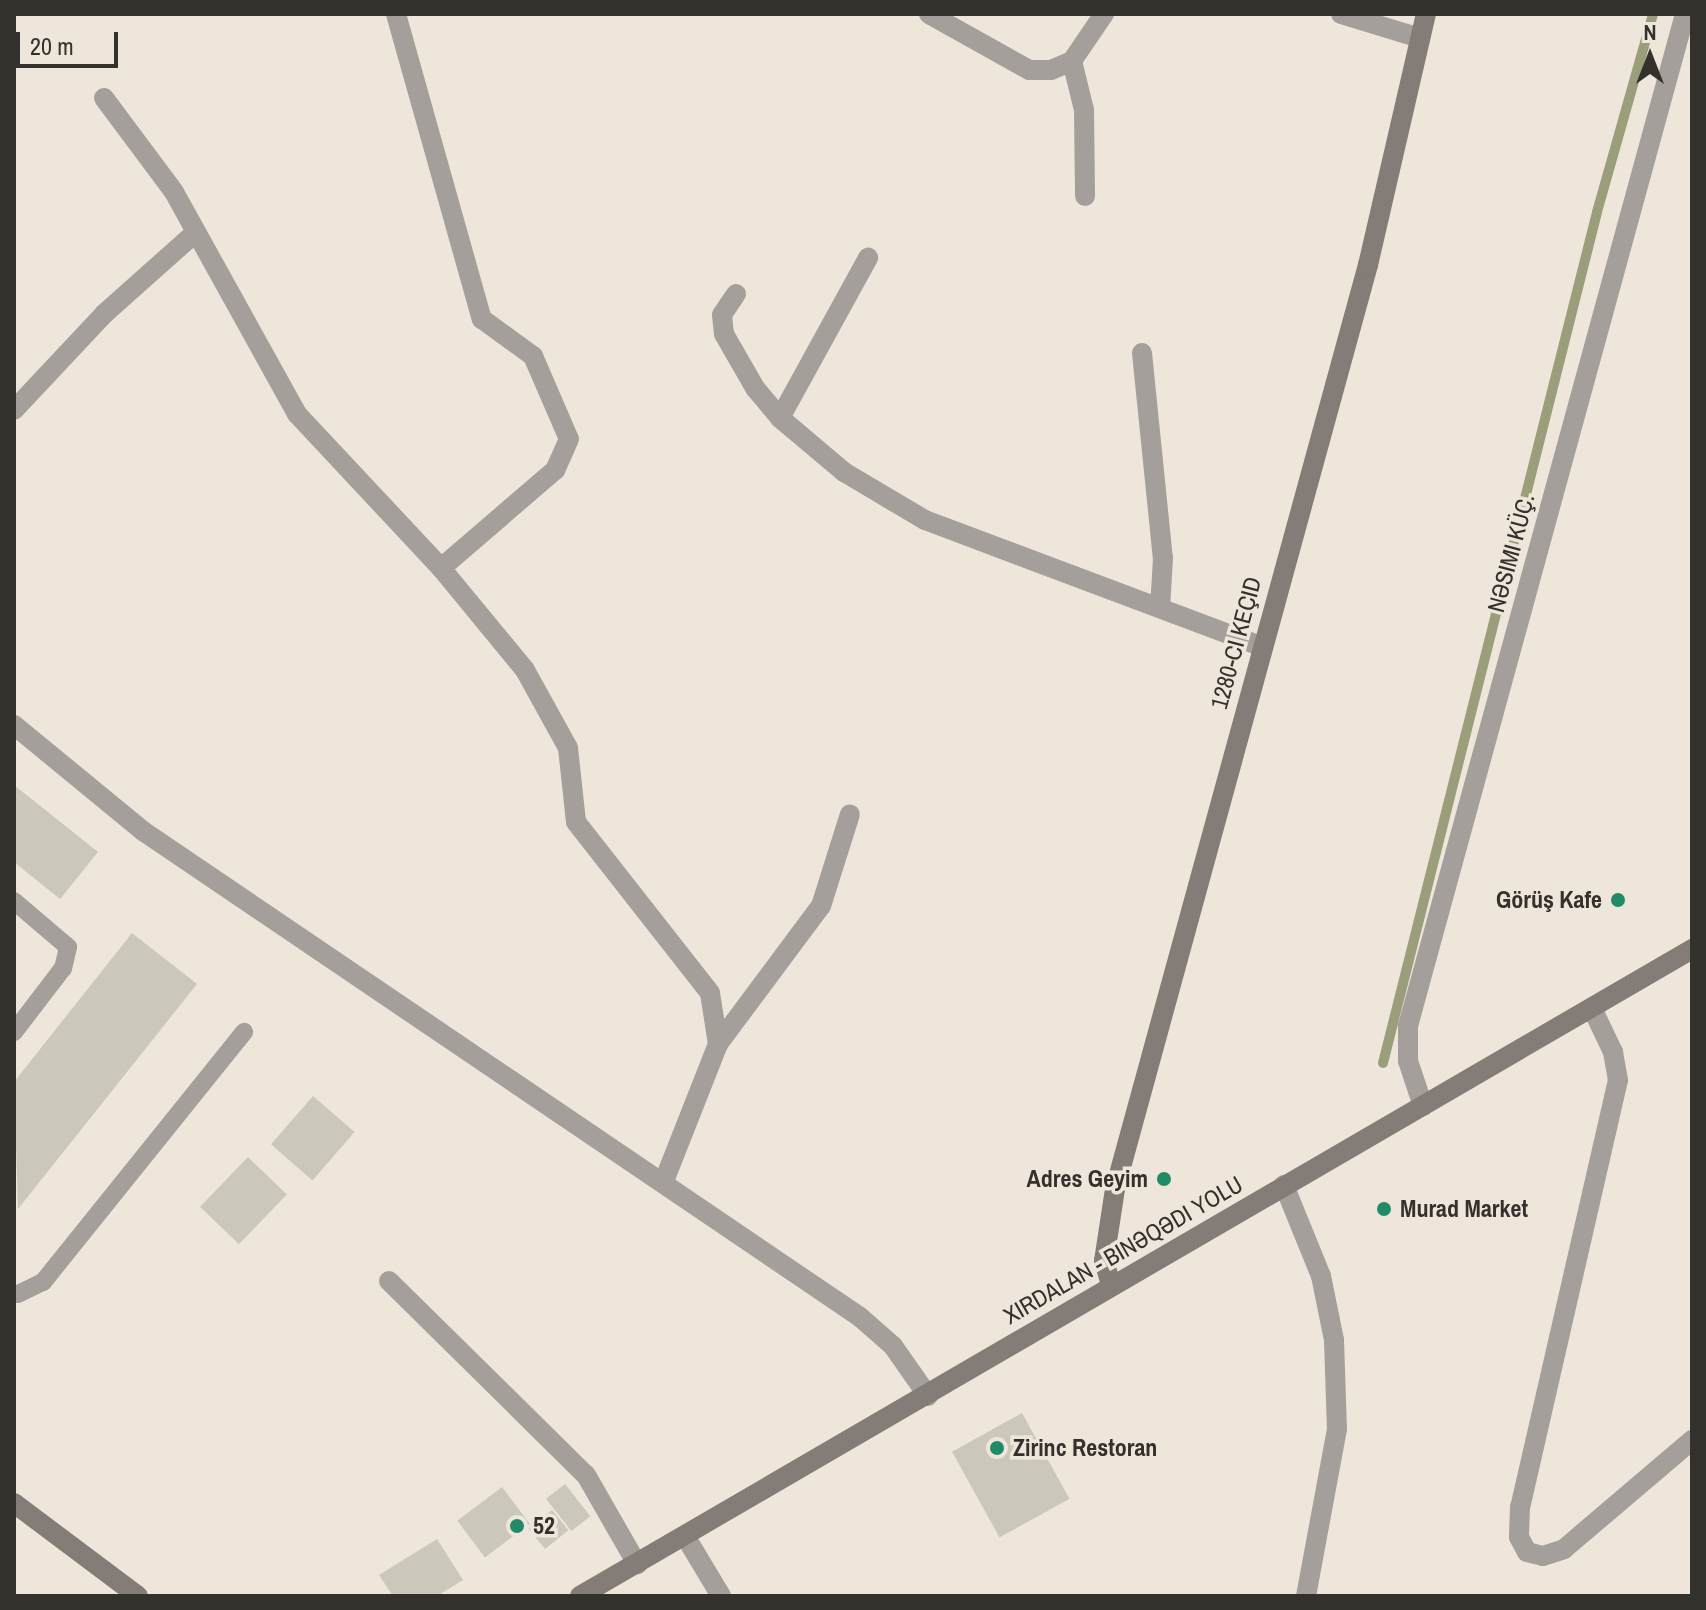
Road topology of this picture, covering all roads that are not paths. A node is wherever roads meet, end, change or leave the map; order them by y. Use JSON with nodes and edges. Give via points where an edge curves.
{"nodes":[{"id":1,"x":396,"y":14,"type":"edge"},
{"id":2,"x":929,"y":14,"type":"edge"},
{"id":3,"x":1104,"y":14,"type":"edge"},
{"id":4,"x":1341,"y":14,"type":"edge"},
{"id":5,"x":1426,"y":14,"type":"edge"},
{"id":6,"x":1685,"y":14,"type":"edge"},
{"id":7,"x":1420,"y":38,"type":"junction"},
{"id":8,"x":1072,"y":61,"type":"junction"},
{"id":9,"x":104,"y":98,"type":"dead end"},
{"id":10,"x":1085,"y":196,"type":"dead end"},
{"id":11,"x":196,"y":232,"type":"junction"},
{"id":12,"x":868,"y":258,"type":"dead end"},
{"id":13,"x":736,"y":294,"type":"dead end"},
{"id":14,"x":1142,"y":353,"type":"dead end"},
{"id":15,"x":14,"y":410,"type":"edge"},
{"id":16,"x":780,"y":418,"type":"junction"},
{"id":17,"x":441,"y":568,"type":"junction"},
{"id":18,"x":1160,"y":608,"type":"junction"},
{"id":19,"x":1262,"y":647,"type":"junction"},
{"id":20,"x":14,"y":725,"type":"edge"},
{"id":21,"x":850,"y":814,"type":"dead end"},
{"id":22,"x":14,"y":901,"type":"edge"},
{"id":23,"x":1692,"y":949,"type":"edge"},
{"id":24,"x":1592,"y":1008,"type":"junction"},
{"id":25,"x":14,"y":1032,"type":"edge"},
{"id":26,"x":244,"y":1032,"type":"dead end"},
{"id":27,"x":718,"y":1044,"type":"junction"},
{"id":28,"x":1423,"y":1106,"type":"junction"},
{"id":29,"x":664,"y":1181,"type":"junction"},
{"id":30,"x":1284,"y":1185,"type":"junction"},
{"id":31,"x":389,"y":1281,"type":"dead end"},
{"id":32,"x":1111,"y":1285,"type":"junction"},
{"id":33,"x":15,"y":1296,"type":"edge"},
{"id":34,"x":928,"y":1396,"type":"junction"},
{"id":35,"x":1692,"y":1440,"type":"edge"},
{"id":36,"x":14,"y":1503,"type":"edge"},
{"id":37,"x":685,"y":1536,"type":"junction"},
{"id":38,"x":637,"y":1564,"type":"junction"},
{"id":39,"x":138,"y":1596,"type":"edge"},
{"id":40,"x":580,"y":1596,"type":"edge"},
{"id":41,"x":721,"y":1596,"type":"edge"},
{"id":42,"x":1306,"y":1596,"type":"edge"}],
"edges":[{"from":1,"to":17,"type":"street","via":[[482,319],[533,356],[569,439],[555,470]]},
{"from":2,"to":8,"type":"street","via":[[1029,70],[1051,70]]},
{"from":3,"to":8,"type":"street"},
{"from":4,"to":7,"type":"street"},
{"from":5,"to":7,"type":"street"},
{"from":6,"to":28,"type":"street","name":"NƏSIMI KÜÇ.","via":[[1408,1026],[1408,1061]]},
{"from":7,"to":19,"type":"street","via":[[1368,265]]},
{"from":8,"to":10,"type":"street","via":[[1084,110]]},
{"from":9,"to":11,"type":"street","via":[[174,192]]},
{"from":11,"to":15,"type":"street","via":[[104,314]]},
{"from":11,"to":17,"type":"street","via":[[297,414]]},
{"from":12,"to":16,"type":"street"},
{"from":13,"to":16,"type":"street","via":[[722,315],[724,334],[755,388]]},
{"from":14,"to":18,"type":"street","via":[[1163,558]]},
{"from":16,"to":18,"type":"street","via":[[844,472],[925,520]]},
{"from":17,"to":27,"type":"street","via":[[525,670],[568,748],[576,822],[710,993]]},
{"from":18,"to":19,"type":"street"},
{"from":19,"to":32,"type":"street","via":[[1110,1208],[1104,1261]]},
{"from":20,"to":29,"type":"street","via":[[143,831]]},
{"from":21,"to":27,"type":"street","via":[[821,906]]},
{"from":22,"to":25,"type":"lane","via":[[68,947],[63,968]]},
{"from":23,"to":24,"type":"street"},
{"from":24,"to":28,"type":"street"},
{"from":24,"to":35,"type":"street","via":[[1613,1052],[1618,1080],[1520,1507],[1519,1537],[1527,1552],[1543,1556],[1564,1549]]},
{"from":26,"to":33,"type":"lane","via":[[43,1282]]},
{"from":27,"to":29,"type":"street"},
{"from":28,"to":30,"type":"street"},
{"from":29,"to":34,"type":"street","via":[[860,1317],[893,1346]]},
{"from":30,"to":32,"type":"street"},
{"from":30,"to":42,"type":"street","via":[[1321,1276],[1334,1340],[1337,1429]]},
{"from":31,"to":38,"type":"street","via":[[586,1475]]},
{"from":32,"to":34,"type":"street"},
{"from":34,"to":37,"type":"street"},
{"from":36,"to":39,"type":"street"},
{"from":37,"to":38,"type":"street"},
{"from":37,"to":41,"type":"street"},
{"from":38,"to":40,"type":"street"}]}
